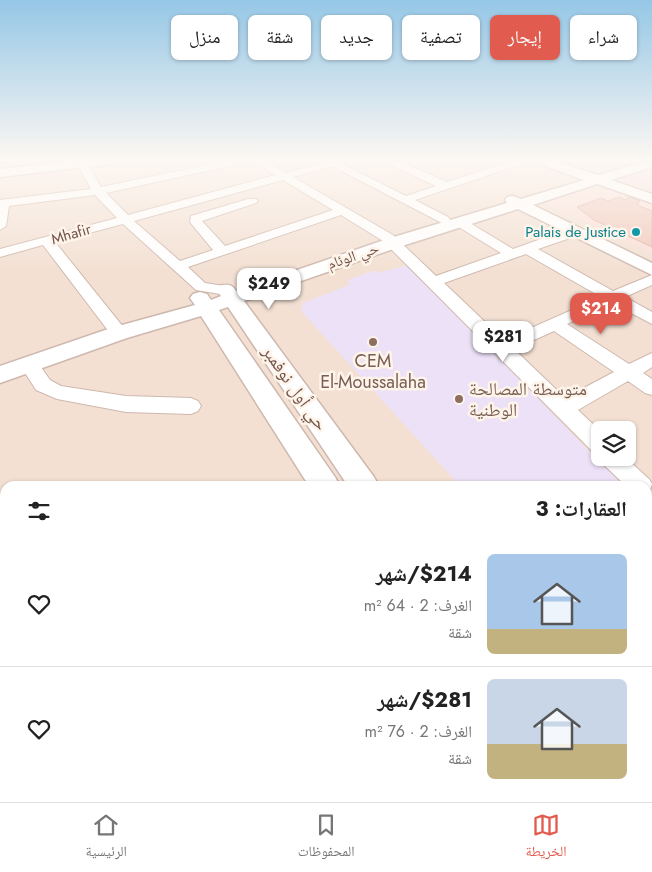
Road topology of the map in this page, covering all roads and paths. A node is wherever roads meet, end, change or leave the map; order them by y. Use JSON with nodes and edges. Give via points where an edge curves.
{"nodes":[{"id":1,"x":50,"y":197,"type":"edge"},
{"id":2,"x":104,"y":197,"type":"edge"},
{"id":3,"x":205,"y":197,"type":"edge"},
{"id":4,"x":320,"y":197,"type":"edge"},
{"id":5,"x":401,"y":197,"type":"edge"},
{"id":6,"x":413,"y":197,"type":"edge"},
{"id":7,"x":532,"y":197,"type":"edge"},
{"id":8,"x":405,"y":200,"type":"junction"},
{"id":9,"x":252,"y":201,"type":"dead end"},
{"id":10,"x":521,"y":201,"type":"junction"},
{"id":11,"x":1,"y":204,"type":"edge"},
{"id":12,"x":342,"y":211,"type":"junction"},
{"id":13,"x":125,"y":219,"type":"junction"},
{"id":14,"x":452,"y":222,"type":"junction"},
{"id":15,"x":0,"y":226,"type":"edge"},
{"id":16,"x":574,"y":232,"type":"junction"},
{"id":17,"x":390,"y":240,"type":"junction"},
{"id":18,"x":47,"y":241,"type":"junction"},
{"id":19,"x":527,"y":249,"type":"junction"},
{"id":20,"x":222,"y":251,"type":"junction"},
{"id":21,"x":0,"y":253,"type":"edge"},
{"id":22,"x":512,"y":254,"type":"junction"},
{"id":23,"x":652,"y":260,"type":"edge"},
{"id":24,"x":178,"y":266,"type":"junction"},
{"id":25,"x":652,"y":270,"type":"edge"},
{"id":26,"x":652,"y":279,"type":"edge"},
{"id":27,"x":434,"y":282,"type":"junction"},
{"id":28,"x":265,"y":286,"type":"junction"},
{"id":29,"x":229,"y":294,"type":"junction"},
{"id":30,"x":614,"y":297,"type":"junction"},
{"id":31,"x":202,"y":298,"type":"junction"},
{"id":32,"x":652,"y":319,"type":"edge"},
{"id":33,"x":555,"y":324,"type":"junction"},
{"id":34,"x":250,"y":325,"type":"junction"},
{"id":35,"x":116,"y":328,"type":"junction"},
{"id":36,"x":502,"y":348,"type":"junction"},
{"id":37,"x":652,"y":359,"type":"edge"},
{"id":38,"x":0,"y":362,"type":"edge"},
{"id":39,"x":29,"y":365,"type":"junction"},
{"id":40,"x":630,"y":373,"type":"junction"},
{"id":41,"x":0,"y":375,"type":"edge"},
{"id":42,"x":652,"y":388,"type":"edge"},
{"id":43,"x":191,"y":406,"type":"dead end"},
{"id":44,"x":563,"y":409,"type":"junction"},
{"id":45,"x":591,"y":437,"type":"edge"},
{"id":46,"x":620,"y":466,"type":"edge"},
{"id":47,"x":322,"y":481,"type":"edge"},
{"id":48,"x":360,"y":481,"type":"edge"},
{"id":49,"x":636,"y":481,"type":"edge"}],
"edges":[{"from":1,"to":11,"type":"street"},
{"from":2,"to":13,"type":"street"},
{"from":3,"to":13,"type":"street","name":"Mhafir"},
{"from":4,"to":12,"type":"street","name":"حي الوئام"},
{"from":5,"to":8,"type":"street"},
{"from":6,"to":8,"type":"street"},
{"from":7,"to":10,"type":"street","name":"حي الوئام"},
{"from":8,"to":14,"type":"street"},
{"from":9,"to":20,"type":"street","via":[[195,219]]},
{"from":10,"to":14,"type":"street","name":"حي الوئام"},
{"from":10,"to":16,"type":"street"},
{"from":10,"to":23,"type":"street"},
{"from":11,"to":15,"type":"street"},
{"from":12,"to":17,"type":"street","name":"حي الوئام"},
{"from":12,"to":20,"type":"street"},
{"from":13,"to":18,"type":"street","name":"Mhafir"},
{"from":13,"to":24,"type":"street"},
{"from":14,"to":17,"type":"street","name":"حي الوئام"},
{"from":14,"to":22,"type":"street"},
{"from":16,"to":19,"type":"street"},
{"from":16,"to":25,"type":"street"},
{"from":17,"to":27,"type":"street"},
{"from":17,"to":28,"type":"street","name":"حي الوئام"},
{"from":17,"to":29,"type":"street","name":"حي الوئام"},
{"from":18,"to":21,"type":"street","name":"Mhafir"},
{"from":18,"to":35,"type":"street"},
{"from":19,"to":22,"type":"street"},
{"from":19,"to":30,"type":"street"},
{"from":20,"to":24,"type":"street"},
{"from":22,"to":27,"type":"street"},
{"from":24,"to":31,"type":"street"},
{"from":26,"to":30,"type":"street"},
{"from":27,"to":36,"type":"street"},
{"from":28,"to":29,"type":"street","name":"حي الوئام"},
{"from":28,"to":34,"type":"street","via":[[253,301]]},
{"from":29,"to":31,"type":"street","name":"حي الوئام"},
{"from":29,"to":34,"type":"street","name":"حي أول نوفمبر"},
{"from":30,"to":32,"type":"street"},
{"from":30,"to":33,"type":"street"},
{"from":31,"to":35,"type":"street","name":"حي الوئام"},
{"from":31,"to":47,"type":"street","name":"حي أول نوفمبر"},
{"from":33,"to":36,"type":"street"},
{"from":33,"to":40,"type":"street"},
{"from":34,"to":48,"type":"street","name":"حي أول نوفمبر"},
{"from":35,"to":38,"type":"street","name":"حي الوئام"},
{"from":35,"to":39,"type":"street","name":"حي الوئام"},
{"from":36,"to":44,"type":"street"},
{"from":37,"to":40,"type":"street"},
{"from":39,"to":41,"type":"street","name":"حي الوئام"},
{"from":39,"to":43,"type":"street","via":[[43,385],[56,392],[126,404]]},
{"from":40,"to":42,"type":"street"},
{"from":40,"to":44,"type":"street"},
{"from":44,"to":45,"type":"street"},
{"from":46,"to":49,"type":"street"}]}
